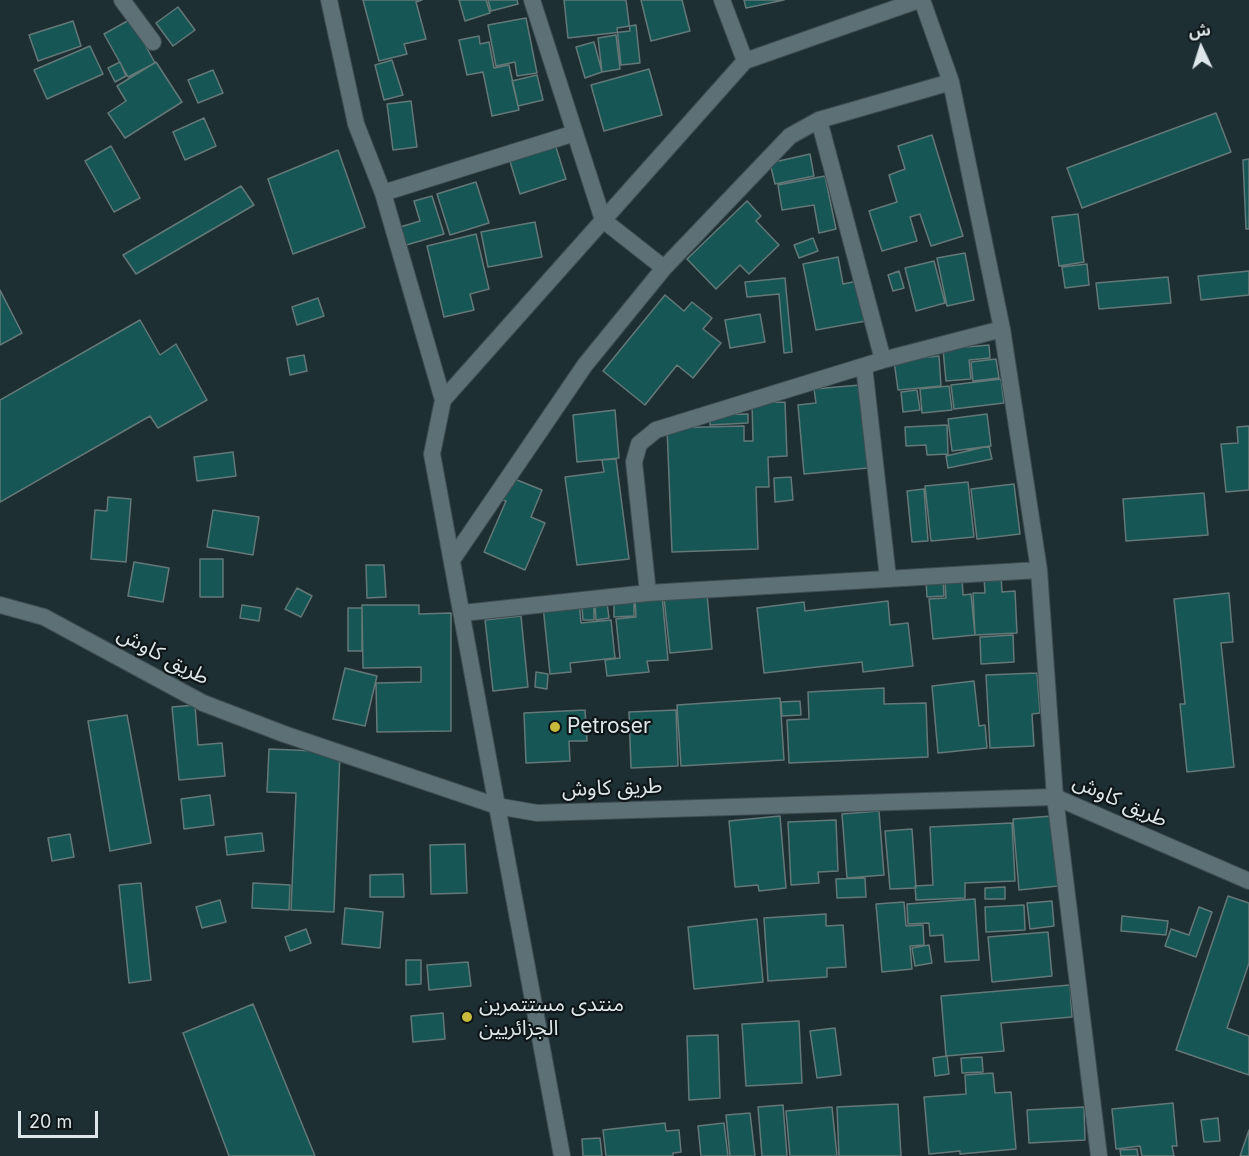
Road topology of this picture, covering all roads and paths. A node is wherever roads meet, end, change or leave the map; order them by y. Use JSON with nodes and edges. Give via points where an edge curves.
{"nodes":[{"id":1,"x":122,"y":0,"type":"edge"},
{"id":2,"x":329,"y":0,"type":"edge"},
{"id":3,"x":532,"y":0,"type":"edge"},
{"id":4,"x":722,"y":0,"type":"edge"},
{"id":5,"x":920,"y":0,"type":"edge"},
{"id":6,"x":153,"y":42,"type":"dead end"},
{"id":7,"x":745,"y":61,"type":"junction"},
{"id":8,"x":951,"y":82,"type":"junction"},
{"id":9,"x":819,"y":120,"type":"junction"},
{"id":10,"x":575,"y":133,"type":"junction"},
{"id":11,"x":383,"y":193,"type":"junction"},
{"id":12,"x":603,"y":220,"type":"junction"},
{"id":13,"x":664,"y":268,"type":"junction"},
{"id":14,"x":1002,"y":330,"type":"junction"},
{"id":15,"x":883,"y":360,"type":"junction"},
{"id":16,"x":864,"y":366,"type":"junction"},
{"id":17,"x":443,"y":400,"type":"junction"},
{"id":18,"x":452,"y":560,"type":"junction"},
{"id":19,"x":1039,"y":570,"type":"junction"},
{"id":20,"x":888,"y":578,"type":"junction"},
{"id":21,"x":648,"y":593,"type":"junction"},
{"id":22,"x":0,"y":605,"type":"edge"},
{"id":23,"x":463,"y":613,"type":"junction"},
{"id":24,"x":1055,"y":797,"type":"junction"},
{"id":25,"x":497,"y":806,"type":"junction"},
{"id":26,"x":1249,"y":881,"type":"edge"},
{"id":27,"x":562,"y":1156,"type":"edge"},
{"id":28,"x":1099,"y":1156,"type":"edge"}],
"edges":[{"from":1,"to":6,"type":"street"},
{"from":2,"to":11,"type":"street","via":[[356,124]]},
{"from":3,"to":10,"type":"street"},
{"from":4,"to":7,"type":"street"},
{"from":5,"to":7,"type":"street"},
{"from":5,"to":8,"type":"street"},
{"from":7,"to":12,"type":"street"},
{"from":8,"to":9,"type":"street"},
{"from":8,"to":14,"type":"street"},
{"from":9,"to":13,"type":"street","via":[[790,136]]},
{"from":9,"to":15,"type":"street"},
{"from":10,"to":11,"type":"street"},
{"from":10,"to":12,"type":"street"},
{"from":11,"to":17,"type":"street"},
{"from":12,"to":13,"type":"street"},
{"from":12,"to":17,"type":"street"},
{"from":13,"to":18,"type":"street","via":[[585,365]]},
{"from":14,"to":15,"type":"street"},
{"from":14,"to":19,"type":"street"},
{"from":15,"to":16,"type":"street"},
{"from":16,"to":20,"type":"street"},
{"from":16,"to":21,"type":"street","via":[[656,430],[639,444],[634,462]]},
{"from":17,"to":18,"type":"street","via":[[432,454]]},
{"from":18,"to":23,"type":"street"},
{"from":19,"to":20,"type":"street"},
{"from":19,"to":24,"type":"street"},
{"from":20,"to":21,"type":"street"},
{"from":21,"to":23,"type":"street"},
{"from":22,"to":25,"type":"street","name":"طريق كاوش","via":[[44,617],[202,703]]},
{"from":23,"to":25,"type":"street"},
{"from":24,"to":25,"type":"street","name":"طريق كاوش","via":[[537,813]]},
{"from":24,"to":26,"type":"street","name":"طريق كاوش"},
{"from":24,"to":28,"type":"street"},
{"from":25,"to":27,"type":"street"}]}
